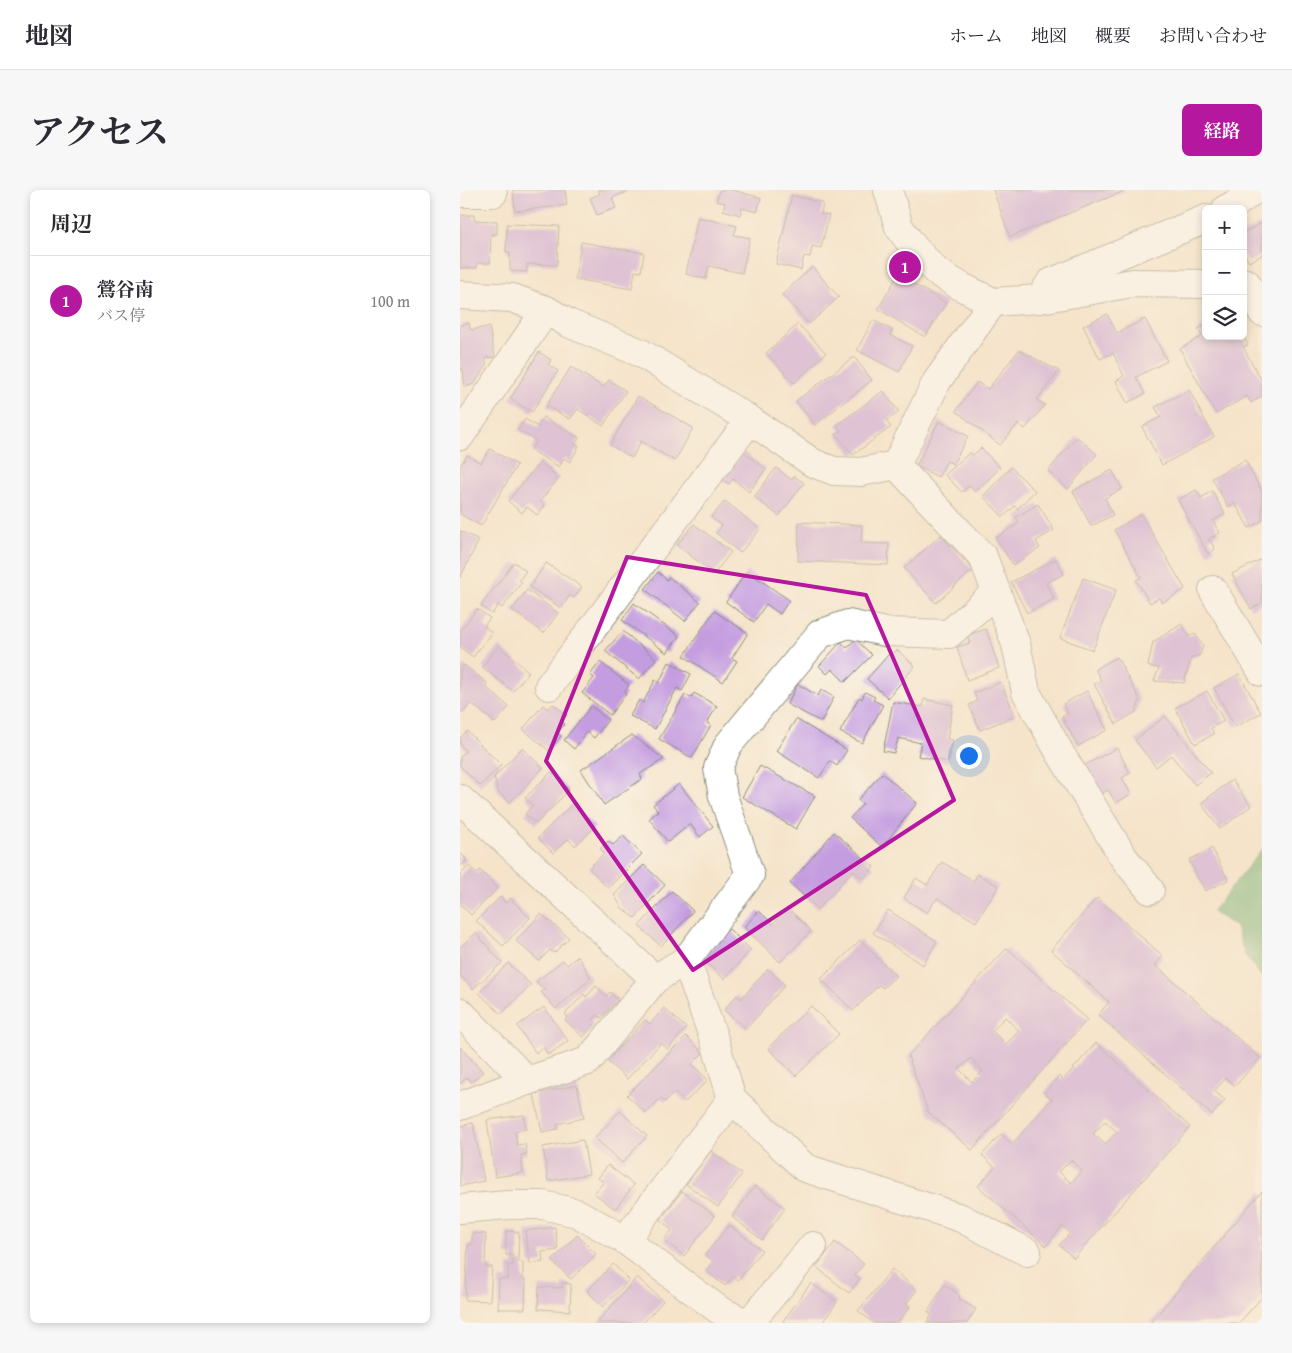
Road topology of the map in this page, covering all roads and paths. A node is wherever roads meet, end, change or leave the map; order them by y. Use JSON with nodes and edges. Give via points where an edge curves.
{"nodes":[{"id":1,"x":888,"y":190,"type":"edge"},
{"id":2,"x":1254,"y":190,"type":"edge"},
{"id":3,"x":493,"y":192,"type":"dead end"},
{"id":4,"x":460,"y":193,"type":"edge"},
{"id":5,"x":1234,"y":205,"type":"edge"},
{"id":6,"x":1202,"y":221,"type":"edge"},
{"id":7,"x":1250,"y":283,"type":"edge"},
{"id":8,"x":1202,"y":284,"type":"edge"},
{"id":9,"x":460,"y":295,"type":"edge"},
{"id":10,"x":1040,"y":299,"type":"junction"},
{"id":11,"x":994,"y":302,"type":"junction"},
{"id":12,"x":546,"y":310,"type":"junction"},
{"id":13,"x":1262,"y":312,"type":"edge"},
{"id":14,"x":750,"y":420,"type":"junction"},
{"id":15,"x":460,"y":436,"type":"edge"},
{"id":16,"x":896,"y":465,"type":"junction"},
{"id":17,"x":1213,"y":590,"type":"dead end"},
{"id":18,"x":998,"y":596,"type":"junction"},
{"id":19,"x":1262,"y":672,"type":"edge"},
{"id":20,"x":549,"y":686,"type":"dead end"},
{"id":21,"x":460,"y":798,"type":"edge"},
{"id":22,"x":1150,"y":890,"type":"dead end"},
{"id":23,"x":686,"y":960,"type":"junction"},
{"id":24,"x":654,"y":979,"type":"junction"},
{"id":25,"x":460,"y":1012,"type":"edge"},
{"id":26,"x":527,"y":1081,"type":"junction"},
{"id":27,"x":732,"y":1099,"type":"junction"},
{"id":28,"x":460,"y":1106,"type":"edge"},
{"id":29,"x":460,"y":1209,"type":"edge"},
{"id":30,"x":625,"y":1240,"type":"junction"},
{"id":31,"x":813,"y":1246,"type":"dead end"},
{"id":32,"x":1026,"y":1252,"type":"dead end"},
{"id":33,"x":715,"y":1317,"type":"edge"},
{"id":34,"x":748,"y":1323,"type":"edge"}],
"edges":[{"from":1,"to":11,"type":"street","via":[[900,227],[915,249],[937,272]]},
{"from":2,"to":5,"type":"street"},
{"from":3,"to":4,"type":"street"},
{"from":6,"to":10,"type":"street","via":[[1050,283]]},
{"from":7,"to":13,"type":"street"},
{"from":8,"to":10,"type":"street","via":[[1133,283]]},
{"from":9,"to":12,"type":"street","via":[[512,298]]},
{"from":10,"to":11,"type":"street"},
{"from":11,"to":16,"type":"street","via":[[937,381]]},
{"from":12,"to":14,"type":"street","via":[[568,323],[641,353]]},
{"from":12,"to":15,"type":"street"},
{"from":14,"to":16,"type":"street","via":[[813,463],[834,471],[861,472]]},
{"from":14,"to":20,"type":"street"},
{"from":16,"to":18,"type":"street","via":[[983,557]]},
{"from":17,"to":19,"type":"street"},
{"from":18,"to":22,"type":"street","via":[[1016,644],[1026,692],[1124,858]]},
{"from":18,"to":23,"type":"street","via":[[986,601],[949,634],[884,632],[848,624],[820,634],[728,745],[718,768],[723,796],[750,875]]},
{"from":21,"to":24,"type":"street"},
{"from":23,"to":24,"type":"street"},
{"from":23,"to":27,"type":"street"},
{"from":24,"to":26,"type":"street","via":[[588,1061]]},
{"from":25,"to":26,"type":"street"},
{"from":26,"to":28,"type":"street"},
{"from":27,"to":30,"type":"street"},
{"from":27,"to":32,"type":"street","via":[[804,1168],[962,1218]]},
{"from":29,"to":30,"type":"street","via":[[543,1205],[577,1213]]},
{"from":30,"to":33,"type":"street"},
{"from":31,"to":34,"type":"street"},
{"from":33,"to":34,"type":"street"}]}
